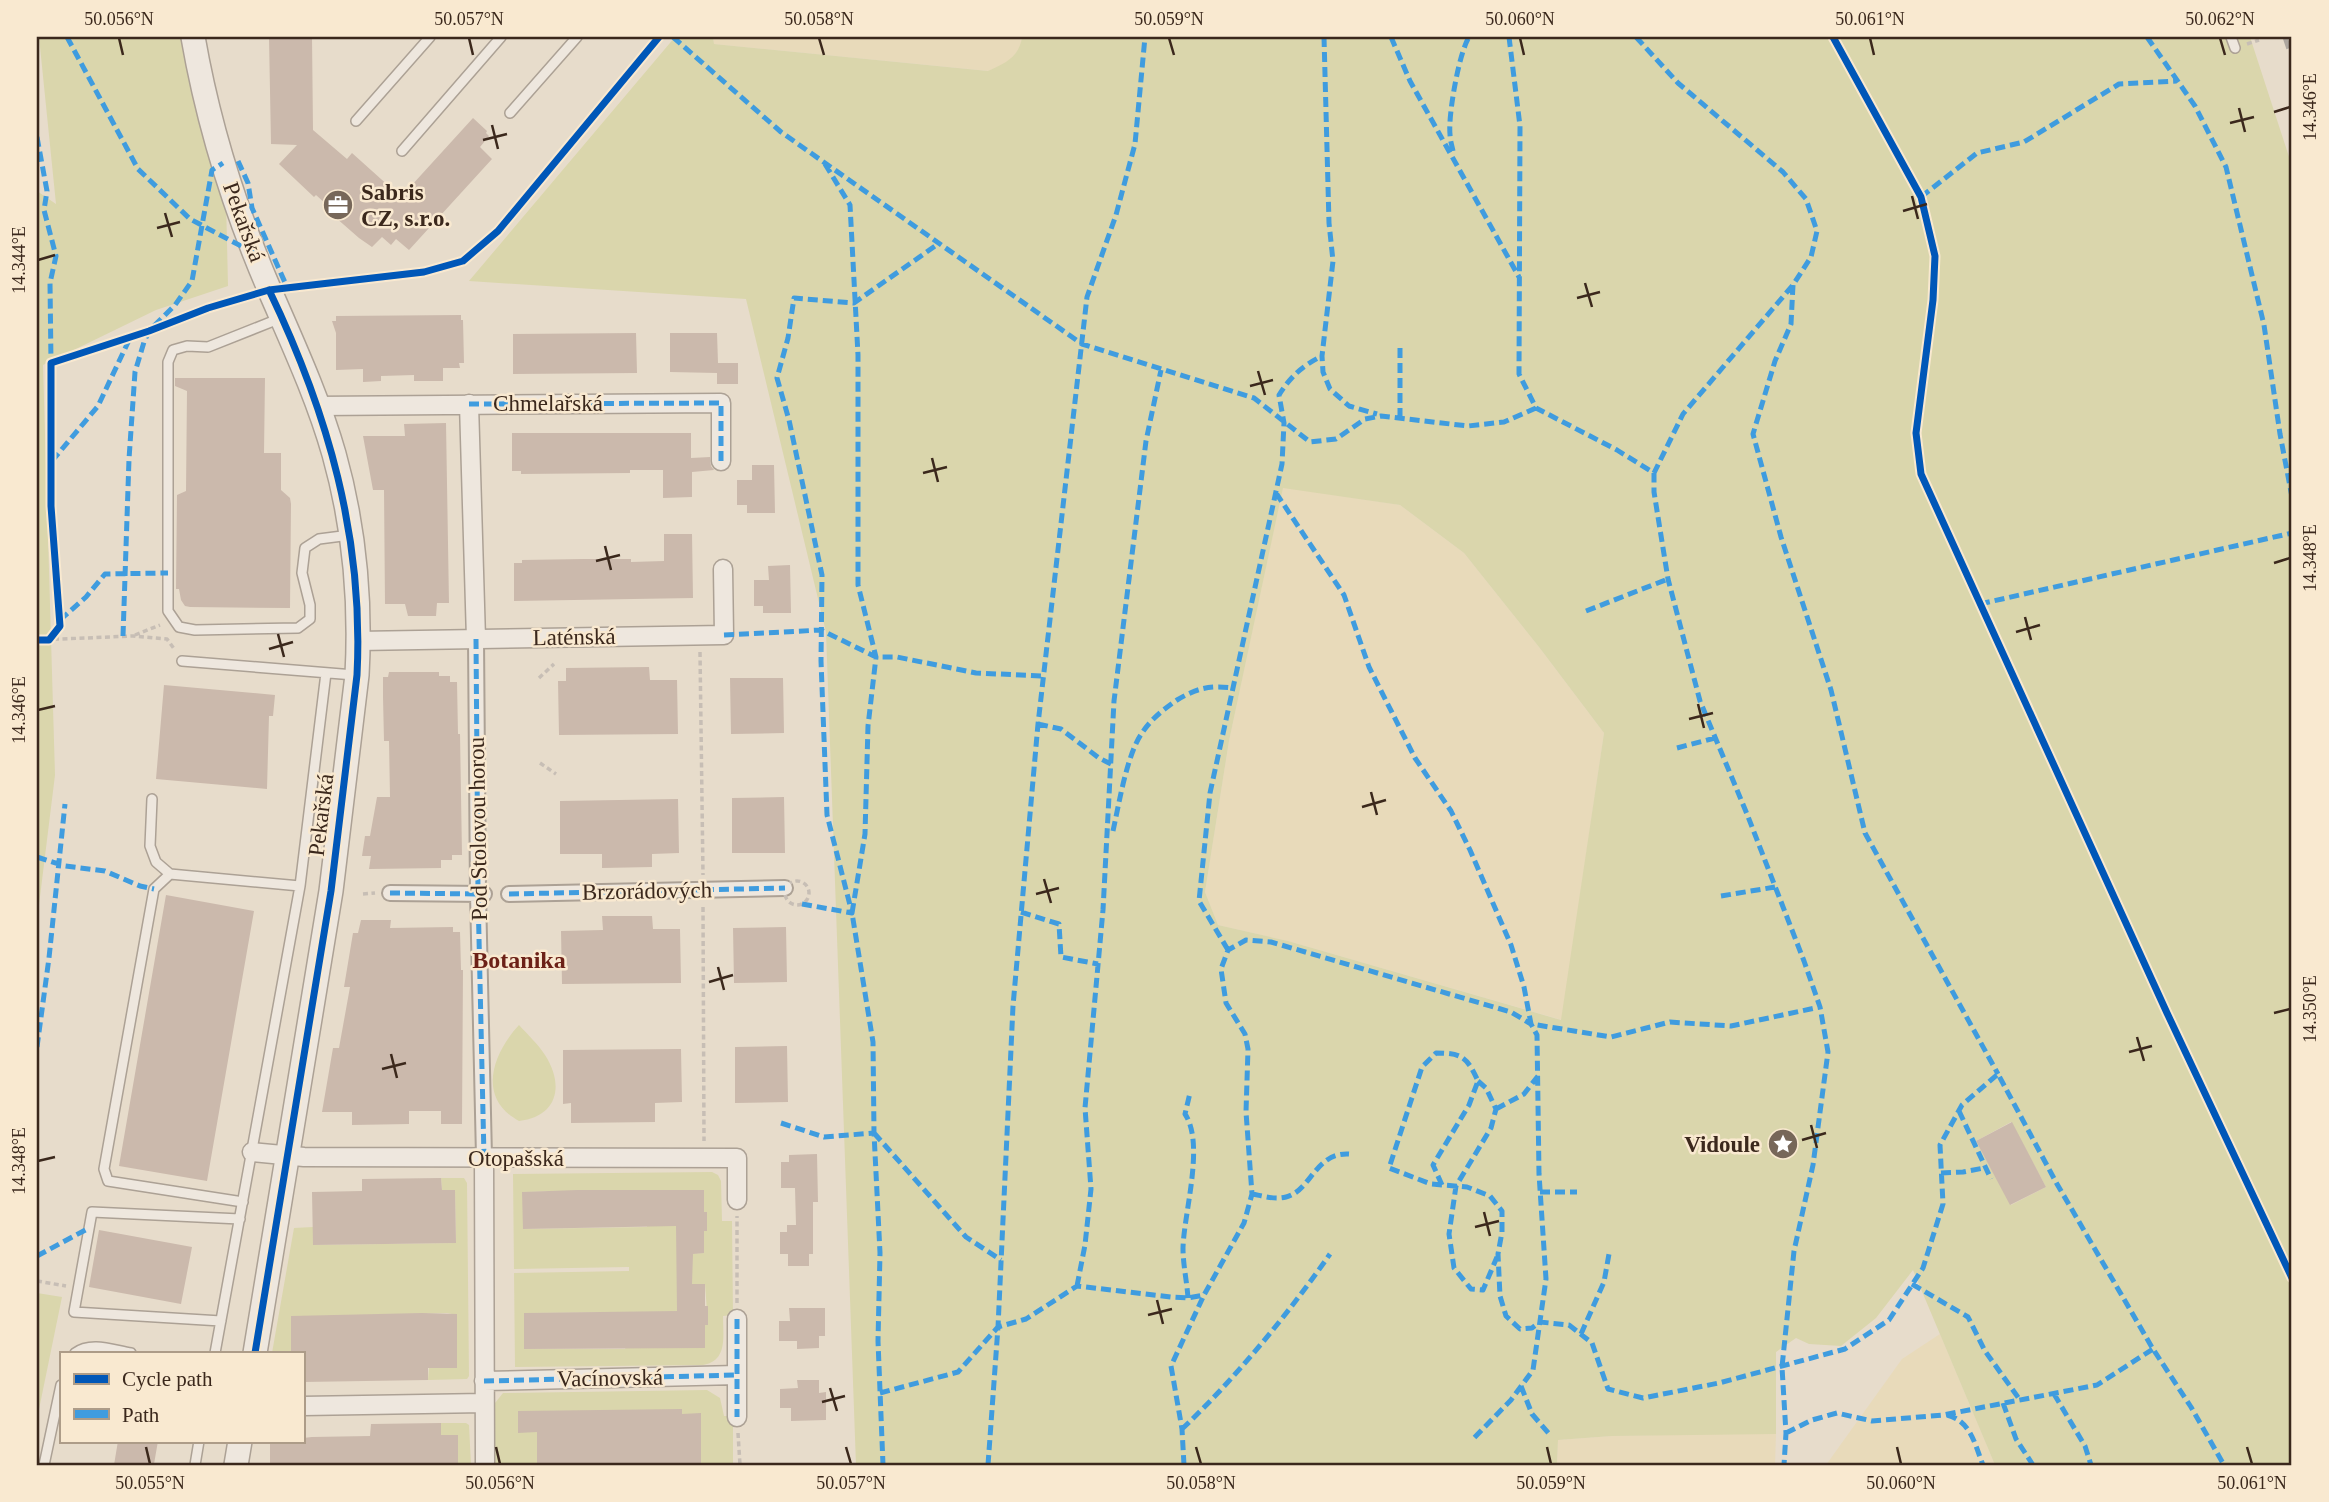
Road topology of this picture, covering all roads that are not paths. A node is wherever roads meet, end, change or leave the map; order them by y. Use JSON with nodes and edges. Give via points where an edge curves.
{"nodes":[{"id":1,"x":192,"y":37,"type":"edge"},
{"id":2,"x":429,"y":37,"type":"edge"},
{"id":3,"x":501,"y":37,"type":"edge"},
{"id":4,"x":577,"y":37,"type":"edge"},
{"id":5,"x":2231,"y":37,"type":"edge"},
{"id":6,"x":2235,"y":48,"type":"dead end"},
{"id":7,"x":510,"y":113,"type":"dead end"},
{"id":8,"x":356,"y":121,"type":"dead end"},
{"id":9,"x":402,"y":151,"type":"dead end"},
{"id":10,"x":282,"y":317,"type":"junction"},
{"id":11,"x":469,"y":404,"type":"junction"},
{"id":12,"x":317,"y":406,"type":"junction"},
{"id":13,"x":721,"y":461,"type":"dead end"},
{"id":14,"x":351,"y":535,"type":"junction"},
{"id":15,"x":723,"y":569,"type":"dead end"},
{"id":16,"x":476,"y":639,"type":"junction"},
{"id":17,"x":358,"y":640,"type":"junction"},
{"id":18,"x":182,"y":661,"type":"road end"},
{"id":19,"x":326,"y":673,"type":"junction"},
{"id":20,"x":356,"y":675,"type":"junction"},
{"id":21,"x":152,"y":799,"type":"dead end"},
{"id":22,"x":170,"y":874,"type":"junction"},
{"id":23,"x":300,"y":887,"type":"junction"},
{"id":24,"x":785,"y":888,"type":"dead end"},
{"id":25,"x":390,"y":893,"type":"dead end"},
{"id":26,"x":481,"y":894,"type":"junction"},
{"id":27,"x":509,"y":894,"type":"dead end"},
{"id":28,"x":252,"y":1152,"type":"junction"},
{"id":29,"x":288,"y":1156,"type":"junction"},
{"id":30,"x":484,"y":1157,"type":"junction"},
{"id":31,"x":737,"y":1200,"type":"road end"},
{"id":32,"x":243,"y":1202,"type":"junction"},
{"id":33,"x":240,"y":1219,"type":"junction"},
{"id":34,"x":737,"y":1319,"type":"road end"},
{"id":35,"x":221,"y":1321,"type":"junction"},
{"id":36,"x":76,"y":1352,"type":"edge"},
{"id":37,"x":126,"y":1352,"type":"edge"},
{"id":38,"x":215,"y":1352,"type":"edge"},
{"id":39,"x":255,"y":1352,"type":"edge"},
{"id":40,"x":737,"y":1375,"type":"junction"},
{"id":41,"x":484,"y":1381,"type":"junction"},
{"id":42,"x":60,"y":1390,"type":"edge"},
{"id":43,"x":484,"y":1402,"type":"junction"},
{"id":44,"x":304,"y":1406,"type":"edge"},
{"id":45,"x":737,"y":1417,"type":"road end"},
{"id":46,"x":199,"y":1442,"type":"edge"},
{"id":47,"x":240,"y":1442,"type":"edge"},
{"id":48,"x":44,"y":1465,"type":"edge"},
{"id":49,"x":195,"y":1465,"type":"edge"},
{"id":50,"x":236,"y":1465,"type":"edge"},
{"id":51,"x":485,"y":1465,"type":"edge"}],
"edges":[{"from":1,"to":10,"type":"street","name":"Pekařská","via":[[223,163]]},
{"from":2,"to":8,"type":"lane"},
{"from":3,"to":9,"type":"lane"},
{"from":4,"to":7,"type":"lane"},
{"from":5,"to":6,"type":"lane"},
{"from":10,"to":12,"type":"street","name":"Pekařská"},
{"from":10,"to":14,"type":"lane","via":[[208,347],[173,350],[168,362],[168,611],[179,627],[298,628],[310,619],[302,573],[305,548],[319,539]]},
{"from":11,"to":12,"type":"street","name":"Chmelařská"},
{"from":11,"to":13,"type":"street","name":"Chmelařská","via":[[721,403]]},
{"from":11,"to":16,"type":"street","name":"Pod Stolovou horou"},
{"from":12,"to":14,"type":"street","name":"Pekařská","via":[[334,455]]},
{"from":14,"to":17,"type":"street","name":"Pekařská"},
{"from":15,"to":16,"type":"street","name":"Laténská","via":[[724,635]]},
{"from":16,"to":17,"type":"street","name":"Laténská"},
{"from":16,"to":26,"type":"street","name":"Pod Stolovou horou"},
{"from":17,"to":20,"type":"street","name":"Pekařská"},
{"from":18,"to":19,"type":"lane"},
{"from":19,"to":20,"type":"lane"},
{"from":19,"to":23,"type":"lane","name":"Pekařská"},
{"from":20,"to":29,"type":"street","name":"Pekařská","via":[[331,891]]},
{"from":21,"to":22,"type":"lane","via":[[150,846],[156,862]]},
{"from":22,"to":23,"type":"lane"},
{"from":22,"to":32,"type":"lane","via":[[154,889],[104,1169],[108,1181]]},
{"from":23,"to":28,"type":"lane","name":"Pekařská"},
{"from":24,"to":27,"type":"street","name":"Brzorádových"},
{"from":25,"to":26,"type":"street"},
{"from":26,"to":30,"type":"street","name":"Pod Stolovou horou"},
{"from":28,"to":29,"type":"street","name":"Otopašská"},
{"from":28,"to":32,"type":"lane","name":"Pekařská"},
{"from":29,"to":30,"type":"street","name":"Otopašská"},
{"from":29,"to":39,"type":"street","name":"Pekařská"},
{"from":30,"to":31,"type":"street","name":"Otopašská","via":[[737,1158]]},
{"from":30,"to":41,"type":"street","name":"Pod Stolovou horou"},
{"from":32,"to":33,"type":"lane","name":"Pekařská"},
{"from":33,"to":35,"type":"lane","name":"Pekařská"},
{"from":33,"to":35,"type":"lane","via":[[92,1212],[74,1312]]},
{"from":34,"to":40,"type":"street"},
{"from":35,"to":38,"type":"lane","name":"Pekařská"},
{"from":36,"to":37,"type":"lane","via":[[98,1346]]},
{"from":40,"to":41,"type":"street","name":"Vacínovská"},
{"from":40,"to":45,"type":"street"},
{"from":41,"to":43,"type":"street","name":"Pod Stolovou horou"},
{"from":42,"to":48,"type":"lane"},
{"from":43,"to":44,"type":"street"},
{"from":43,"to":51,"type":"street","name":"Pod Stolovou horou"},
{"from":46,"to":49,"type":"lane"},
{"from":47,"to":50,"type":"street"}]}
